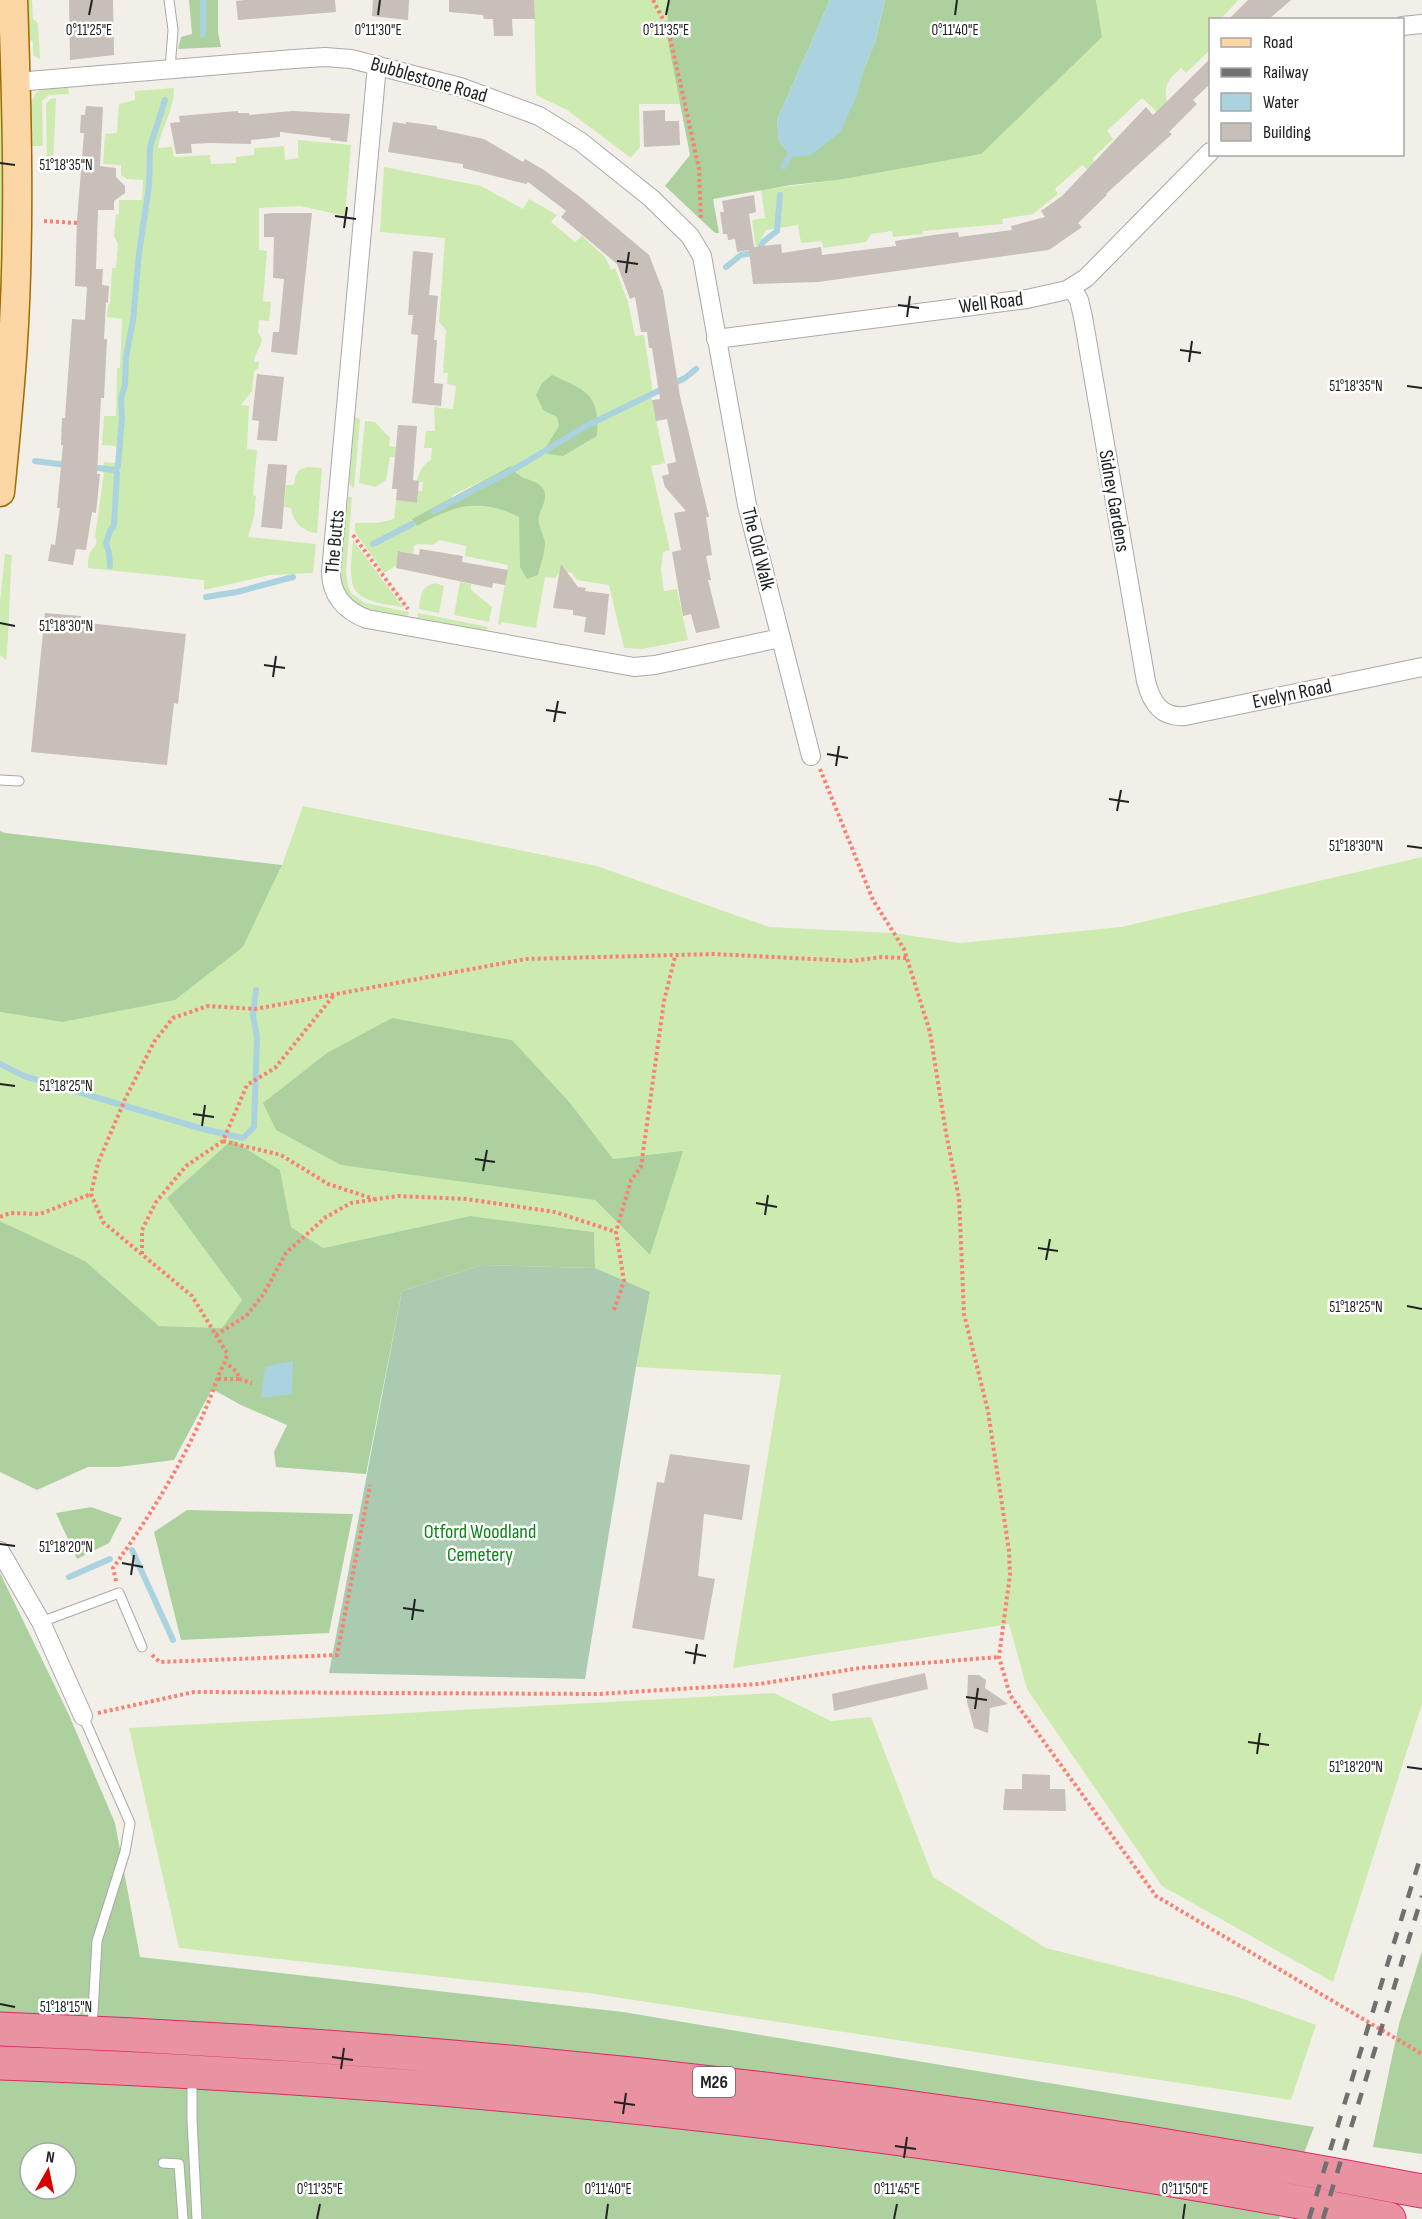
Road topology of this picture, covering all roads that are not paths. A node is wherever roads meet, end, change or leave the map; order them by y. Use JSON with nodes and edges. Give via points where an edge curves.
{"nodes":[{"id":1,"x":13,"y":0,"type":"edge"},
{"id":2,"x":169,"y":0,"type":"edge"},
{"id":3,"x":1422,"y":24,"type":"edge"},
{"id":4,"x":1404,"y":26,"type":"edge"},
{"id":5,"x":377,"y":65,"type":"junction"},
{"id":6,"x":170,"y":69,"type":"junction"},
{"id":7,"x":15,"y":82,"type":"junction"},
{"id":8,"x":1209,"y":153,"type":"edge"},
{"id":9,"x":1072,"y":288,"type":"junction"},
{"id":10,"x":716,"y":339,"type":"junction"},
{"id":11,"x":0,"y":492,"type":"edge"},
{"id":12,"x":780,"y":638,"type":"junction"},
{"id":13,"x":1422,"y":667,"type":"edge"},
{"id":14,"x":1163,"y":712,"type":"joint"},
{"id":15,"x":811,"y":756,"type":"road end"},
{"id":16,"x":0,"y":780,"type":"edge"},
{"id":17,"x":19,"y":781,"type":"dead end"},
{"id":18,"x":0,"y":1551,"type":"edge"},
{"id":19,"x":41,"y":1622,"type":"junction"},
{"id":20,"x":142,"y":1647,"type":"road end"},
{"id":21,"x":83,"y":1716,"type":"joint"},
{"id":22,"x":0,"y":2029,"type":"edge"},
{"id":23,"x":92,"y":2032,"type":"junction"},
{"id":24,"x":0,"y":2062,"type":"edge"},
{"id":25,"x":192,"y":2071,"type":"junction"},
{"id":26,"x":163,"y":2163,"type":"dead end"},
{"id":27,"x":1422,"y":2191,"type":"edge"},
{"id":28,"x":183,"y":2219,"type":"edge"},
{"id":29,"x":197,"y":2219,"type":"edge"},
{"id":30,"x":1389,"y":2219,"type":"edge"}],
"edges":[{"from":1,"to":7,"type":"main road"},
{"from":2,"to":6,"type":"lane","via":[[173,30]]},
{"from":3,"to":4,"type":"street"},
{"from":5,"to":6,"type":"street","name":"Bubblestone Road","via":[[325,57]]},
{"from":5,"to":10,"type":"street","name":"Bubblestone Road","via":[[460,87],[534,114],[570,134],[625,176],[696,244]]},
{"from":5,"to":12,"type":"street","name":"The Butts","via":[[332,572],[333,587],[341,602],[367,619],[629,666],[656,666]]},
{"from":6,"to":7,"type":"street","name":"Bubblestone Road"},
{"from":7,"to":11,"type":"main road","via":[[14,309]]},
{"from":8,"to":9,"type":"street","name":"Well Road"},
{"from":9,"to":10,"type":"street","name":"Well Road","via":[[1028,299]]},
{"from":9,"to":14,"type":"street","name":"Sidney Gardens","via":[[1083,316],[1146,681],[1150,698]]},
{"from":10,"to":12,"type":"street","name":"The Old Walk","via":[[747,505]]},
{"from":12,"to":15,"type":"street","name":"The Old Walk"},
{"from":13,"to":14,"type":"street","name":"Evelyn Road","via":[[1192,715],[1179,717]]},
{"from":16,"to":17,"type":"lane"},
{"from":18,"to":19,"type":"street"},
{"from":19,"to":20,"type":"lane","via":[[118,1593]]},
{"from":19,"to":21,"type":"street"},
{"from":21,"to":23,"type":"lane","via":[[130,1823],[98,1941]]},
{"from":22,"to":23,"type":"highway","number":"M26"},
{"from":23,"to":27,"type":"highway","number":"M26","via":[[450,2056],[823,2095],[1071,2129]]},
{"from":24,"to":25,"type":"highway","number":"M26"},
{"from":25,"to":29,"type":"lane"},
{"from":25,"to":30,"type":"highway","number":"M26","via":[[566,2100],[824,2129],[1103,2169]]},
{"from":26,"to":28,"type":"lane","via":[[179,2163]]}]}
